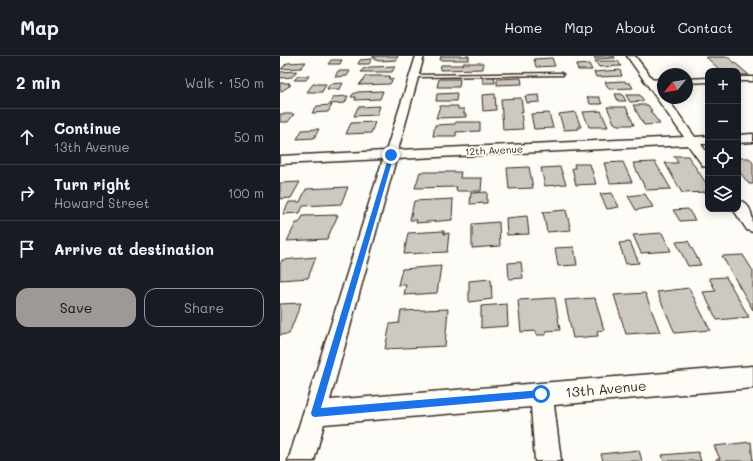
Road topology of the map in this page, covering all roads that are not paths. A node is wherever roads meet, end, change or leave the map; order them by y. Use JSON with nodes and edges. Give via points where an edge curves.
{"nodes":[{"id":1,"x":420,"y":56,"type":"edge"},
{"id":2,"x":631,"y":56,"type":"edge"},
{"id":3,"x":560,"y":74,"type":"dead end"},
{"id":4,"x":415,"y":76,"type":"junction"},
{"id":5,"x":753,"y":79,"type":"edge"},
{"id":6,"x":705,"y":80,"type":"edge"},
{"id":7,"x":741,"y":80,"type":"edge"},
{"id":8,"x":657,"y":81,"type":"edge"},
{"id":9,"x":693,"y":81,"type":"edge"},
{"id":10,"x":649,"y":82,"type":"junction"},
{"id":11,"x":753,"y":138,"type":"edge"},
{"id":12,"x":741,"y":139,"type":"edge"},
{"id":13,"x":705,"y":140,"type":"edge"},
{"id":14,"x":692,"y":141,"type":"junction"},
{"id":15,"x":391,"y":155,"type":"junction"},
{"id":16,"x":705,"y":159,"type":"edge"},
{"id":17,"x":280,"y":160,"type":"edge"},
{"id":18,"x":741,"y":209,"type":"edge"},
{"id":19,"x":753,"y":226,"type":"edge"},
{"id":20,"x":753,"y":377,"type":"edge"},
{"id":21,"x":541,"y":394,"type":"junction"},
{"id":22,"x":315,"y":413,"type":"junction"},
{"id":23,"x":301,"y":461,"type":"edge"},
{"id":24,"x":548,"y":461,"type":"edge"}],
"edges":[{"from":1,"to":4,"type":"street"},
{"from":2,"to":10,"type":"street"},
{"from":3,"to":4,"type":"lane"},
{"from":4,"to":15,"type":"street"},
{"from":5,"to":7,"type":"lane"},
{"from":6,"to":9,"type":"lane"},
{"from":8,"to":10,"type":"lane"},
{"from":10,"to":14,"type":"street"},
{"from":11,"to":12,"type":"street"},
{"from":13,"to":14,"type":"street","name":"12th Avenue"},
{"from":14,"to":15,"type":"street","name":"12th Avenue"},
{"from":14,"to":16,"type":"street"},
{"from":15,"to":17,"type":"street","name":"12th Avenue"},
{"from":15,"to":22,"type":"street"},
{"from":18,"to":19,"type":"street"},
{"from":20,"to":21,"type":"street","name":"13th Avenue"},
{"from":21,"to":22,"type":"street","name":"13th Avenue"},
{"from":21,"to":24,"type":"street"},
{"from":22,"to":23,"type":"street"}]}
